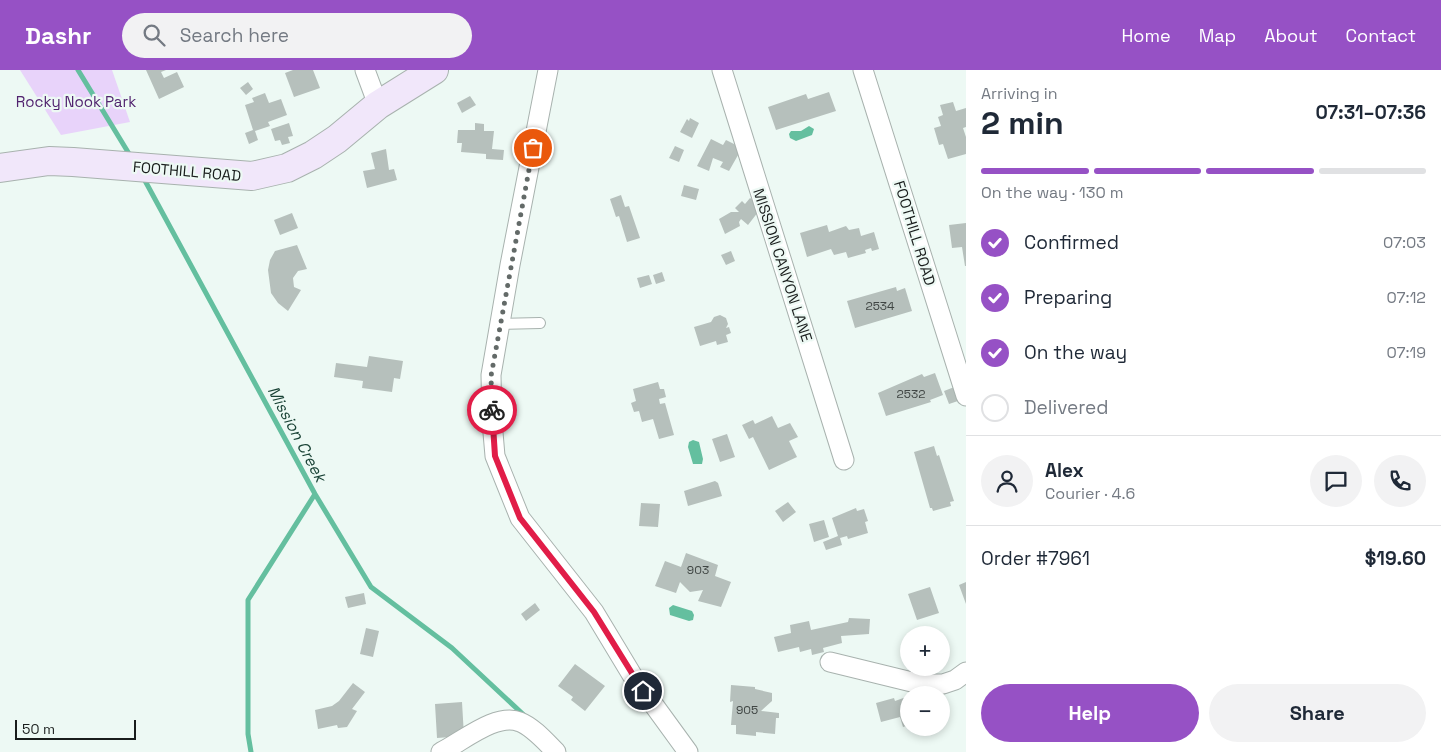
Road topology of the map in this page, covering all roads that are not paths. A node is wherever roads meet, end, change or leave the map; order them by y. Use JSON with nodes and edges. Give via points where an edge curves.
{"nodes":[{"id":1,"x":365,"y":70,"type":"edge"},
{"id":2,"x":434,"y":70,"type":"edge"},
{"id":3,"x":548,"y":70,"type":"edge"},
{"id":4,"x":722,"y":70,"type":"edge"},
{"id":5,"x":863,"y":70,"type":"edge"},
{"id":6,"x":378,"y":105,"type":"junction"},
{"id":7,"x":0,"y":168,"type":"edge"},
{"id":8,"x":540,"y":323,"type":"dead end"},
{"id":9,"x":500,"y":324,"type":"junction"},
{"id":10,"x":966,"y":396,"type":"edge"},
{"id":11,"x":844,"y":460,"type":"dead end"},
{"id":12,"x":830,"y":662,"type":"dead end"},
{"id":13,"x":966,"y":672,"type":"edge"},
{"id":14,"x":441,"y":752,"type":"edge"},
{"id":15,"x":556,"y":752,"type":"edge"},
{"id":16,"x":688,"y":752,"type":"edge"}],
"edges":[{"from":1,"to":6,"type":"street"},
{"from":2,"to":6,"type":"main road","name":"FOOTHILL ROAD"},
{"from":3,"to":9,"type":"street"},
{"from":4,"to":11,"type":"street","name":"MISSION CANYON LANE"},
{"from":5,"to":10,"type":"street","name":"FOOTHILL ROAD"},
{"from":6,"to":7,"type":"main road","name":"FOOTHILL ROAD","via":[[313,155],[287,168],[252,176],[73,162]]},
{"from":8,"to":9,"type":"lane"},
{"from":9,"to":16,"type":"street","via":[[491,376],[495,456],[520,518],[594,612],[632,675]]},
{"from":12,"to":13,"type":"street","via":[[920,684],[942,684]]},
{"from":14,"to":15,"type":"street","via":[[496,722],[518,721]]}]}
